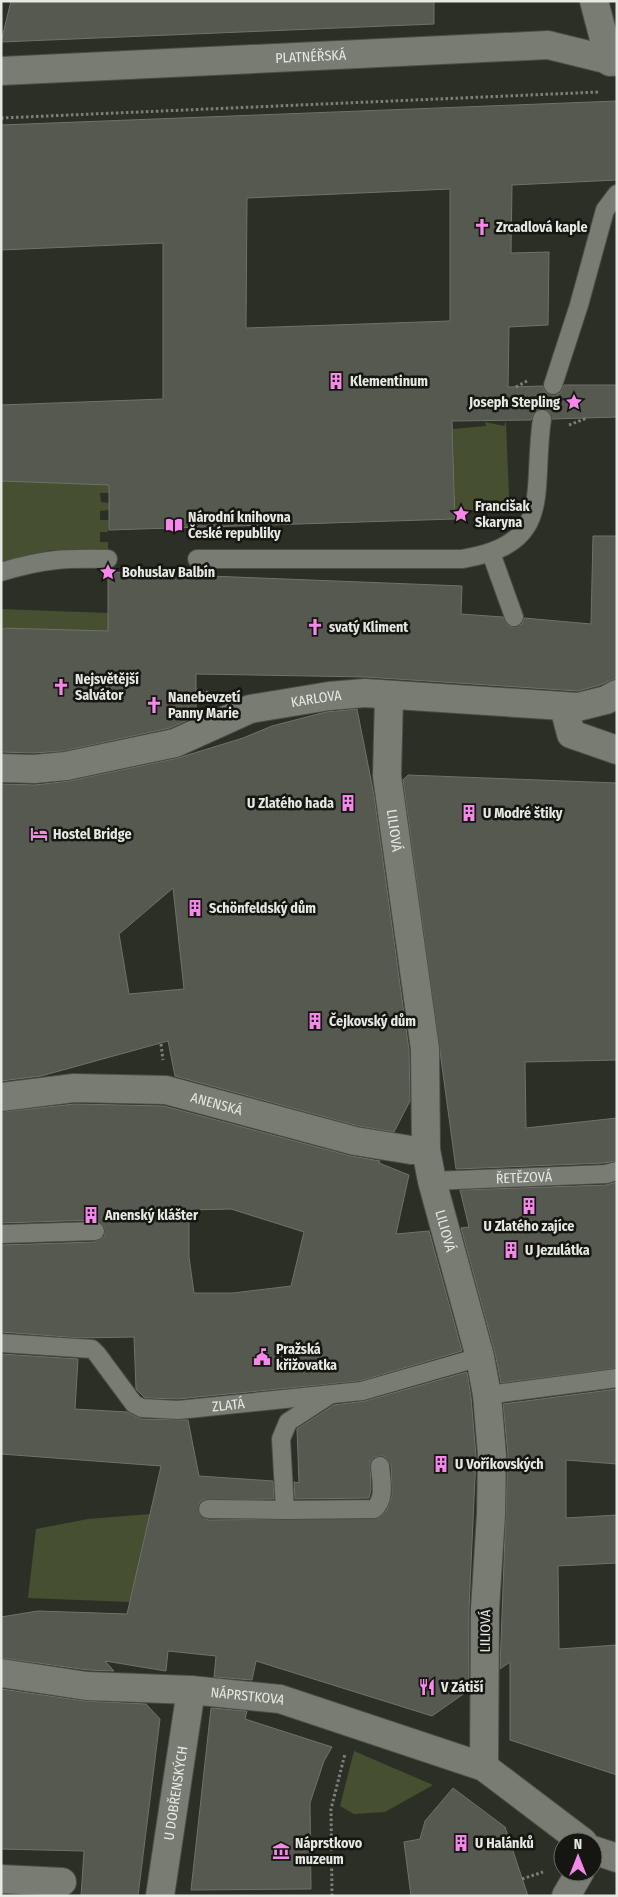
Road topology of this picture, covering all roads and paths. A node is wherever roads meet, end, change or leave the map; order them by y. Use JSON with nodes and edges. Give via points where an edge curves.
{"nodes":[{"id":1,"x":594,"y":1,"type":"edge"},
{"id":2,"x":613,"y":62,"type":"edge"},
{"id":3,"x":1,"y":71,"type":"edge"},
{"id":4,"x":607,"y":92,"type":"dead end"},
{"id":5,"x":1,"y":118,"type":"edge"},
{"id":6,"x":617,"y":194,"type":"edge"},
{"id":7,"x":552,"y":385,"type":"dead end"},
{"id":8,"x":542,"y":419,"type":"dead end"},
{"id":9,"x":491,"y":553,"type":"junction"},
{"id":10,"x":108,"y":559,"type":"dead end"},
{"id":11,"x":197,"y":559,"type":"dead end"},
{"id":12,"x":1,"y":572,"type":"edge"},
{"id":13,"x":514,"y":618,"type":"dead end"},
{"id":14,"x":196,"y":690,"type":"dead end"},
{"id":15,"x":210,"y":693,"type":"dead end"},
{"id":16,"x":617,"y":694,"type":"edge"},
{"id":17,"x":389,"y":696,"type":"junction"},
{"id":18,"x":564,"y":708,"type":"junction"},
{"id":19,"x":617,"y":750,"type":"edge"},
{"id":20,"x":1,"y":768,"type":"edge"},
{"id":21,"x":1,"y":1097,"type":"edge"},
{"id":22,"x":426,"y":1150,"type":"junction"},
{"id":23,"x":617,"y":1171,"type":"edge"},
{"id":24,"x":432,"y":1181,"type":"junction"},
{"id":25,"x":95,"y":1231,"type":"dead end"},
{"id":26,"x":1,"y":1234,"type":"edge"},
{"id":27,"x":1,"y":1343,"type":"edge"},
{"id":28,"x":480,"y":1357,"type":"junction"},
{"id":29,"x":617,"y":1378,"type":"edge"},
{"id":30,"x":329,"y":1395,"type":"junction"},
{"id":31,"x":487,"y":1395,"type":"junction"},
{"id":32,"x":380,"y":1466,"type":"dead end"},
{"id":33,"x":208,"y":1509,"type":"dead end"},
{"id":34,"x":285,"y":1510,"type":"junction"},
{"id":35,"x":1,"y":1673,"type":"edge"},
{"id":36,"x":190,"y":1690,"type":"junction"},
{"id":37,"x":346,"y":1750,"type":"dead end"},
{"id":38,"x":484,"y":1766,"type":"junction"},
{"id":39,"x":570,"y":1832,"type":"edge"},
{"id":40,"x":603,"y":1853,"type":"edge"},
{"id":41,"x":617,"y":1858,"type":"edge"},
{"id":42,"x":1,"y":1879,"type":"edge"},
{"id":43,"x":62,"y":1882,"type":"dead end"},
{"id":44,"x":574,"y":1882,"type":"edge"},
{"id":45,"x":160,"y":1896,"type":"edge"},
{"id":46,"x":332,"y":1896,"type":"edge"},
{"id":47,"x":566,"y":1896,"type":"edge"}],
"edges":[{"from":1,"to":2,"type":"street"},
{"from":2,"to":3,"type":"street","name":"PLATNÉŘSKÁ","via":[[548,45]]},
{"from":4,"to":5,"type":"path"},
{"from":6,"to":7,"type":"lane","via":[[605,210],[579,305]]},
{"from":8,"to":9,"type":"lane","via":[[534,515],[520,537]]},
{"from":9,"to":11,"type":"lane","via":[[462,559]]},
{"from":9,"to":13,"type":"lane"},
{"from":10,"to":12,"type":"lane","via":[[63,558]]},
{"from":14,"to":15,"type":"path"},
{"from":16,"to":18,"type":"street","name":"KARLOVA","via":[[590,705]]},
{"from":17,"to":18,"type":"street","name":"KARLOVA","via":[[508,695]]},
{"from":17,"to":20,"type":"street","name":"KARLOVA","via":[[365,693],[266,706],[250,709],[175,743],[66,766]]},
{"from":17,"to":22,"type":"street","name":"LILIOVÁ","via":[[387,776],[425,1049]]},
{"from":18,"to":19,"type":"street","via":[[571,734]]},
{"from":21,"to":22,"type":"street","name":"ANENSKÁ","via":[[74,1088],[166,1090],[355,1141]]},
{"from":22,"to":24,"type":"street","name":"LILIOVÁ"},
{"from":23,"to":24,"type":"lane","name":"ŘETĚZOVÁ"},
{"from":24,"to":28,"type":"street","name":"LILIOVÁ"},
{"from":25,"to":26,"type":"lane"},
{"from":27,"to":30,"type":"lane","name":"ZLATÁ","via":[[92,1349],[128,1398],[142,1408],[178,1410]]},
{"from":28,"to":30,"type":"lane","name":"ZLATÁ","via":[[362,1391]]},
{"from":28,"to":31,"type":"street","name":"LILIOVÁ"},
{"from":29,"to":31,"type":"lane"},
{"from":30,"to":34,"type":"lane","via":[[285,1427],[281,1439]]},
{"from":31,"to":38,"type":"street","name":"LILIOVÁ","via":[[492,1455],[485,1609]]},
{"from":32,"to":34,"type":"lane","via":[[380,1504],[374,1509]]},
{"from":33,"to":34,"type":"lane"},
{"from":35,"to":36,"type":"street","name":"NÁPRSTKOVA","via":[[87,1686]]},
{"from":36,"to":38,"type":"street","name":"NÁPRSTKOVA","via":[[280,1699]]},
{"from":36,"to":45,"type":"street","name":"U DOBŘENSKÝCH"},
{"from":37,"to":46,"type":"path","via":[[330,1809]]},
{"from":38,"to":39,"type":"street","name":"NÁPRSTKOVA"},
{"from":40,"to":41,"type":"street"},
{"from":42,"to":43,"type":"street"},
{"from":44,"to":47,"type":"street"}]}
